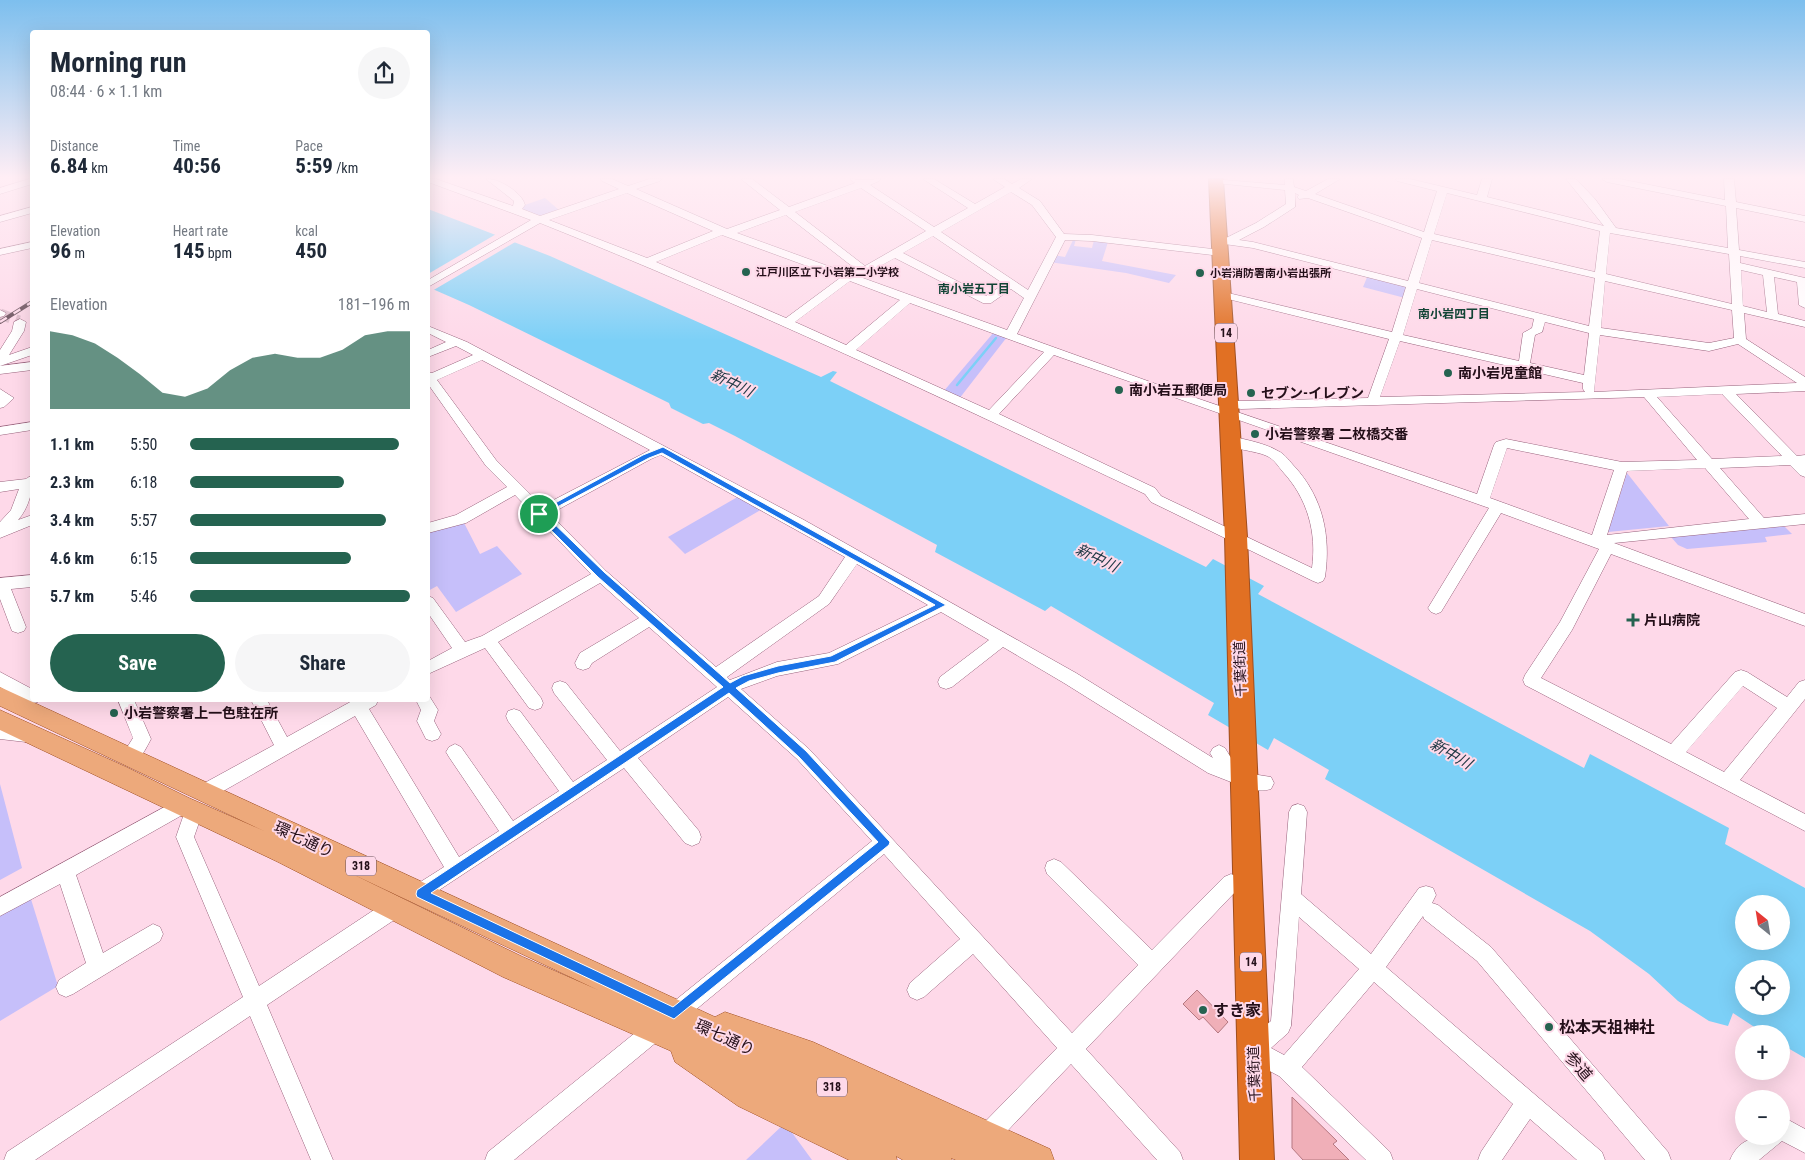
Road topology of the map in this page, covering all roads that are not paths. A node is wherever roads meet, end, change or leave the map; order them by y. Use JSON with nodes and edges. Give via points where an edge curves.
{"nodes":[{"id":1,"x":514,"y":233,"type":"edge"},
{"id":2,"x":572,"y":233,"type":"edge"},
{"id":3,"x":721,"y":233,"type":"edge"},
{"id":4,"x":727,"y":233,"type":"edge"},
{"id":5,"x":817,"y":233,"type":"edge"},
{"id":6,"x":929,"y":233,"type":"edge"},
{"id":7,"x":936,"y":233,"type":"edge"},
{"id":8,"x":1058,"y":233,"type":"edge"},
{"id":9,"x":1222,"y":233,"type":"edge"},
{"id":10,"x":1246,"y":233,"type":"edge"},
{"id":11,"x":1419,"y":233,"type":"edge"},
{"id":12,"x":1428,"y":233,"type":"edge"},
{"id":13,"x":1608,"y":233,"type":"edge"},
{"id":14,"x":1626,"y":233,"type":"edge"},
{"id":15,"x":1732,"y":233,"type":"edge"},
{"id":16,"x":1427,"y":236,"type":"junction"},
{"id":17,"x":1061,"y":237,"type":"junction"},
{"id":18,"x":30,"y":245,"type":"edge"},
{"id":19,"x":1223,"y":246,"type":"junction"},
{"id":20,"x":0,"y":252,"type":"edge"},
{"id":21,"x":894,"y":253,"type":"junction"},
{"id":22,"x":1733,"y":253,"type":"junction"},
{"id":23,"x":647,"y":262,"type":"junction"},
{"id":24,"x":1805,"y":265,"type":"edge"},
{"id":25,"x":1734,"y":266,"type":"junction"},
{"id":26,"x":864,"y":270,"type":"junction"},
{"id":27,"x":1768,"y":273,"type":"junction"},
{"id":28,"x":1601,"y":276,"type":"junction"},
{"id":29,"x":849,"y":278,"type":"junction"},
{"id":30,"x":1804,"y":281,"type":"edge"},
{"id":31,"x":430,"y":283,"type":"edge"},
{"id":32,"x":1010,"y":284,"type":"junction"},
{"id":33,"x":1413,"y":285,"type":"junction"},
{"id":34,"x":1224,"y":295,"type":"junction"},
{"id":35,"x":1031,"y":297,"type":"junction"},
{"id":36,"x":909,"y":298,"type":"junction"},
{"id":37,"x":1805,"y":305,"type":"edge"},
{"id":38,"x":1738,"y":308,"type":"junction"},
{"id":39,"x":1774,"y":316,"type":"junction"},
{"id":40,"x":30,"y":317,"type":"edge"},
{"id":41,"x":1540,"y":317,"type":"junction"},
{"id":42,"x":787,"y":323,"type":"junction"},
{"id":43,"x":1805,"y":324,"type":"edge"},
{"id":44,"x":430,"y":330,"type":"edge"},
{"id":45,"x":1594,"y":331,"type":"junction"},
{"id":46,"x":1011,"y":335,"type":"junction"},
{"id":47,"x":1396,"y":337,"type":"junction"},
{"id":48,"x":1740,"y":340,"type":"junction"},
{"id":49,"x":456,"y":342,"type":"junction"},
{"id":50,"x":848,"y":350,"type":"junction"},
{"id":51,"x":1052,"y":350,"type":"junction"},
{"id":52,"x":30,"y":352,"type":"edge"},
{"id":53,"x":430,"y":353,"type":"edge"},
{"id":54,"x":482,"y":355,"type":"junction"},
{"id":55,"x":1520,"y":365,"type":"junction"},
{"id":56,"x":30,"y":366,"type":"edge"},
{"id":57,"x":1,"y":368,"type":"edge"},
{"id":58,"x":1512,"y":376,"type":"dead end"},
{"id":59,"x":430,"y":377,"type":"edge"},
{"id":60,"x":1589,"y":380,"type":"junction"},
{"id":61,"x":430,"y":381,"type":"edge"},
{"id":62,"x":1805,"y":383,"type":"edge"},
{"id":63,"x":1805,"y":387,"type":"edge"},
{"id":64,"x":1726,"y":391,"type":"junction"},
{"id":65,"x":0,"y":393,"type":"edge"},
{"id":66,"x":1647,"y":393,"type":"junction"},
{"id":67,"x":1589,"y":396,"type":"junction"},
{"id":68,"x":1375,"y":401,"type":"junction"},
{"id":69,"x":0,"y":404,"type":"edge"},
{"id":70,"x":1230,"y":408,"type":"junction"},
{"id":71,"x":990,"y":415,"type":"junction"},
{"id":72,"x":30,"y":426,"type":"edge"},
{"id":73,"x":0,"y":431,"type":"edge"},
{"id":74,"x":1231,"y":440,"type":"junction"},
{"id":75,"x":1263,"y":443,"type":"dead end"},
{"id":76,"x":663,"y":450,"type":"junction"},
{"id":77,"x":1273,"y":453,"type":"junction"},
{"id":78,"x":1800,"y":460,"type":"edge"},
{"id":79,"x":1707,"y":463,"type":"junction"},
{"id":80,"x":1622,"y":467,"type":"junction"},
{"id":81,"x":1805,"y":472,"type":"edge"},
{"id":82,"x":0,"y":487,"type":"edge"},
{"id":83,"x":30,"y":487,"type":"edge"},
{"id":84,"x":515,"y":489,"type":"junction"},
{"id":85,"x":1482,"y":500,"type":"junction"},
{"id":86,"x":1498,"y":506,"type":"junction"},
{"id":87,"x":539,"y":514,"type":"junction"},
{"id":88,"x":1805,"y":519,"type":"edge"},
{"id":89,"x":30,"y":521,"type":"edge"},
{"id":90,"x":1760,"y":522,"type":"junction"},
{"id":91,"x":430,"y":527,"type":"edge"},
{"id":92,"x":0,"y":533,"type":"edge"},
{"id":93,"x":1235,"y":543,"type":"junction"},
{"id":94,"x":1602,"y":545,"type":"junction"},
{"id":95,"x":854,"y":556,"type":"junction"},
{"id":96,"x":601,"y":575,"type":"junction"},
{"id":97,"x":30,"y":581,"type":"edge"},
{"id":98,"x":1,"y":584,"type":"edge"},
{"id":99,"x":430,"y":605,"type":"edge"},
{"id":100,"x":942,"y":605,"type":"junction"},
{"id":101,"x":1436,"y":608,"type":"dead end"},
{"id":102,"x":650,"y":618,"type":"junction"},
{"id":103,"x":1805,"y":620,"type":"edge"},
{"id":104,"x":18,"y":627,"type":"dead end"},
{"id":105,"x":1002,"y":639,"type":"junction"},
{"id":106,"x":488,"y":640,"type":"junction"},
{"id":107,"x":462,"y":650,"type":"junction"},
{"id":108,"x":583,"y":663,"type":"dead end"},
{"id":109,"x":430,"y":667,"type":"edge"},
{"id":110,"x":715,"y":676,"type":"junction"},
{"id":111,"x":0,"y":679,"type":"edge"},
{"id":112,"x":946,"y":682,"type":"dead end"},
{"id":113,"x":560,"y":688,"type":"dead end"},
{"id":114,"x":730,"y":688,"type":"junction"},
{"id":115,"x":0,"y":696,"type":"edge"},
{"id":116,"x":1799,"y":698,"type":"edge"},
{"id":117,"x":127,"y":702,"type":"edge"},
{"id":118,"x":260,"y":702,"type":"edge"},
{"id":119,"x":425,"y":702,"type":"edge"},
{"id":120,"x":364,"y":703,"type":"edge"},
{"id":121,"x":535,"y":703,"type":"dead end"},
{"id":122,"x":36,"y":708,"type":"edge"},
{"id":123,"x":514,"y":716,"type":"dead end"},
{"id":124,"x":0,"y":720,"type":"edge"},
{"id":125,"x":0,"y":732,"type":"edge"},
{"id":126,"x":432,"y":734,"type":"dead end"},
{"id":127,"x":284,"y":748,"type":"junction"},
{"id":128,"x":456,"y":752,"type":"dead end"},
{"id":129,"x":1674,"y":753,"type":"junction"},
{"id":130,"x":130,"y":757,"type":"junction"},
{"id":131,"x":622,"y":759,"type":"junction"},
{"id":132,"x":1241,"y":772,"type":"junction"},
{"id":133,"x":1728,"y":781,"type":"junction"},
{"id":134,"x":571,"y":793,"type":"junction"},
{"id":135,"x":193,"y":803,"type":"junction"},
{"id":136,"x":1298,"y":812,"type":"dead end"},
{"id":137,"x":1805,"y":822,"type":"edge"},
{"id":138,"x":511,"y":833,"type":"junction"},
{"id":139,"x":692,"y":837,"type":"dead end"},
{"id":140,"x":885,"y":842,"type":"junction"},
{"id":141,"x":1054,"y":868,"type":"dead end"},
{"id":142,"x":456,"y":870,"type":"junction"},
{"id":143,"x":65,"y":871,"type":"junction"},
{"id":144,"x":1231,"y":883,"type":"dead end"},
{"id":145,"x":421,"y":894,"type":"junction"},
{"id":146,"x":1293,"y":899,"type":"junction"},
{"id":147,"x":0,"y":907,"type":"edge"},
{"id":148,"x":393,"y":909,"type":"junction"},
{"id":149,"x":154,"y":934,"type":"dead end"},
{"id":150,"x":974,"y":940,"type":"junction"},
{"id":151,"x":1153,"y":965,"type":"junction"},
{"id":152,"x":98,"y":968,"type":"junction"},
{"id":153,"x":1373,"y":968,"type":"junction"},
{"id":154,"x":66,"y":987,"type":"dead end"},
{"id":155,"x":917,"y":990,"type":"dead end"},
{"id":156,"x":255,"y":1000,"type":"junction"},
{"id":157,"x":665,"y":1021,"type":"junction"},
{"id":158,"x":1073,"y":1048,"type":"junction"},
{"id":159,"x":1253,"y":1050,"type":"junction"},
{"id":160,"x":1287,"y":1068,"type":"junction"},
{"id":161,"x":1528,"y":1102,"type":"junction"},
{"id":162,"x":1790,"y":1132,"type":"edge"},
{"id":163,"x":1805,"y":1142,"type":"edge"},
{"id":164,"x":1760,"y":1145,"type":"edge"},
{"id":165,"x":988,"y":1148,"type":"edge"},
{"id":166,"x":15,"y":1160,"type":"edge"},
{"id":167,"x":322,"y":1160,"type":"edge"},
{"id":168,"x":496,"y":1160,"type":"edge"},
{"id":169,"x":882,"y":1160,"type":"edge"},
{"id":170,"x":937,"y":1160,"type":"edge"},
{"id":171,"x":1039,"y":1160,"type":"edge"},
{"id":172,"x":1172,"y":1160,"type":"edge"},
{"id":173,"x":1258,"y":1160,"type":"edge"},
{"id":174,"x":1382,"y":1160,"type":"edge"},
{"id":175,"x":1489,"y":1160,"type":"edge"},
{"id":176,"x":1594,"y":1160,"type":"edge"},
{"id":177,"x":1660,"y":1160,"type":"edge"},
{"id":178,"x":1741,"y":1160,"type":"edge"}],
"edges":[{"from":1,"to":31,"type":"street"},
{"from":2,"to":23,"type":"street"},
{"from":3,"to":23,"type":"street"},
{"from":4,"to":29,"type":"street"},
{"from":5,"to":26,"type":"street"},
{"from":6,"to":21,"type":"street"},
{"from":7,"to":32,"type":"street"},
{"from":8,"to":17,"type":"street"},
{"from":9,"to":19,"type":"highway","name":"千葉街道","number":"14"},
{"from":10,"to":19,"type":"street"},
{"from":11,"to":16,"type":"street"},
{"from":12,"to":16,"type":"street"},
{"from":13,"to":28,"type":"street"},
{"from":14,"to":22,"type":"street"},
{"from":15,"to":22,"type":"street"},
{"from":16,"to":28,"type":"street"},
{"from":16,"to":33,"type":"street"},
{"from":17,"to":19,"type":"street"},
{"from":17,"to":35,"type":"street"},
{"from":18,"to":20,"type":"street"},
{"from":19,"to":33,"type":"street","via":[[1253,245]]},
{"from":19,"to":34,"type":"highway","name":"千葉街道","number":"14"},
{"from":21,"to":26,"type":"street"},
{"from":21,"to":32,"type":"street","via":[[987,301]]},
{"from":22,"to":24,"type":"street"},
{"from":22,"to":25,"type":"street"},
{"from":23,"to":42,"type":"street"},
{"from":25,"to":27,"type":"street"},
{"from":25,"to":38,"type":"street"},
{"from":26,"to":29,"type":"street"},
{"from":27,"to":30,"type":"street"},
{"from":27,"to":39,"type":"street"},
{"from":28,"to":38,"type":"street"},
{"from":28,"to":45,"type":"street"},
{"from":29,"to":36,"type":"street"},
{"from":29,"to":42,"type":"street"},
{"from":30,"to":37,"type":"street"},
{"from":32,"to":35,"type":"street"},
{"from":33,"to":41,"type":"street"},
{"from":33,"to":47,"type":"street"},
{"from":34,"to":47,"type":"street"},
{"from":34,"to":70,"type":"highway","name":"千葉街道","number":"14"},
{"from":35,"to":46,"type":"street"},
{"from":36,"to":46,"type":"street"},
{"from":36,"to":50,"type":"street"},
{"from":38,"to":39,"type":"street"},
{"from":38,"to":48,"type":"street"},
{"from":39,"to":43,"type":"street"},
{"from":40,"to":57,"type":"street","via":[[19,322]]},
{"from":41,"to":45,"type":"street"},
{"from":41,"to":55,"type":"street","via":[[1538,330],[1529,333]]},
{"from":42,"to":50,"type":"street"},
{"from":44,"to":49,"type":"street"},
{"from":45,"to":48,"type":"street","via":[[1709,347]]},
{"from":45,"to":60,"type":"street"},
{"from":46,"to":51,"type":"street"},
{"from":47,"to":55,"type":"street"},
{"from":47,"to":68,"type":"street"},
{"from":48,"to":62,"type":"street"},
{"from":49,"to":53,"type":"street"},
{"from":49,"to":54,"type":"street"},
{"from":50,"to":71,"type":"street"},
{"from":51,"to":70,"type":"street"},
{"from":51,"to":71,"type":"street"},
{"from":52,"to":57,"type":"street"},
{"from":54,"to":59,"type":"street"},
{"from":54,"to":76,"type":"street"},
{"from":55,"to":58,"type":"street"},
{"from":55,"to":60,"type":"street"},
{"from":56,"to":57,"type":"street"},
{"from":60,"to":67,"type":"street"},
{"from":61,"to":84,"type":"street","via":[[491,463]]},
{"from":63,"to":64,"type":"street"},
{"from":64,"to":66,"type":"street"},
{"from":64,"to":78,"type":"street"},
{"from":65,"to":69,"type":"street","via":[[8,398]]},
{"from":66,"to":67,"type":"street"},
{"from":66,"to":79,"type":"street"},
{"from":67,"to":68,"type":"street"},
{"from":68,"to":70,"type":"street"},
{"from":70,"to":74,"type":"highway","name":"千葉街道","number":"14"},
{"from":70,"to":85,"type":"street"},
{"from":71,"to":93,"type":"street","via":[[1150,492],[1156,499]]},
{"from":72,"to":73,"type":"street"},
{"from":74,"to":77,"type":"street"},
{"from":74,"to":93,"type":"highway","name":"千葉街道","number":"14"},
{"from":75,"to":77,"type":"street"},
{"from":76,"to":87,"type":"street"},
{"from":76,"to":95,"type":"street"},
{"from":77,"to":93,"type":"street","via":[[1296,476],[1311,498],[1319,521],[1318,577]]},
{"from":78,"to":79,"type":"street"},
{"from":78,"to":81,"type":"street"},
{"from":79,"to":80,"type":"street"},
{"from":79,"to":90,"type":"street"},
{"from":80,"to":85,"type":"street","via":[[1506,443],[1501,445]]},
{"from":80,"to":94,"type":"street"},
{"from":82,"to":83,"type":"street"},
{"from":83,"to":92,"type":"street","via":[[17,512]]},
{"from":84,"to":87,"type":"street"},
{"from":84,"to":91,"type":"street","via":[[461,519]]},
{"from":85,"to":86,"type":"street"},
{"from":86,"to":94,"type":"street"},
{"from":86,"to":101,"type":"street"},
{"from":87,"to":96,"type":"street"},
{"from":88,"to":90,"type":"street"},
{"from":89,"to":92,"type":"street"},
{"from":90,"to":94,"type":"street","via":[[1614,538]]},
{"from":93,"to":132,"type":"highway","name":"千葉街道","number":"14"},
{"from":94,"to":103,"type":"street"},
{"from":94,"to":129,"type":"street","via":[[1566,626],[1531,680]]},
{"from":95,"to":100,"type":"street"},
{"from":95,"to":110,"type":"street","via":[[824,600]]},
{"from":96,"to":102,"type":"street"},
{"from":96,"to":106,"type":"street"},
{"from":97,"to":98,"type":"street"},
{"from":98,"to":104,"type":"street"},
{"from":99,"to":107,"type":"street"},
{"from":100,"to":105,"type":"street"},
{"from":100,"to":114,"type":"street","via":[[832,659],[778,669]]},
{"from":102,"to":108,"type":"street"},
{"from":102,"to":110,"type":"street"},
{"from":105,"to":112,"type":"street"},
{"from":105,"to":132,"type":"street","via":[[1214,768]]},
{"from":106,"to":107,"type":"street"},
{"from":106,"to":121,"type":"street"},
{"from":107,"to":109,"type":"street"},
{"from":110,"to":114,"type":"street"},
{"from":111,"to":122,"type":"street"},
{"from":113,"to":131,"type":"street"},
{"from":114,"to":131,"type":"street"},
{"from":114,"to":140,"type":"street","via":[[802,754]]},
{"from":115,"to":122,"type":"main road","name":"環七通り","number":"318"},
{"from":116,"to":129,"type":"street","via":[[1741,677]]},
{"from":116,"to":133,"type":"street"},
{"from":117,"to":130,"type":"street","via":[[142,739]]},
{"from":118,"to":127,"type":"street"},
{"from":119,"to":126,"type":"street","via":[[430,710],[424,720]]},
{"from":120,"to":127,"type":"street"},
{"from":120,"to":142,"type":"street"},
{"from":122,"to":124,"type":"main road","name":"環七通り","number":"318"},
{"from":122,"to":125,"type":"street"},
{"from":122,"to":130,"type":"main road","name":"環七通り","number":"318"},
{"from":122,"to":135,"type":"main road","name":"環七通り","number":"318","via":[[118,774]]},
{"from":123,"to":134,"type":"street"},
{"from":127,"to":135,"type":"street"},
{"from":128,"to":138,"type":"street"},
{"from":129,"to":133,"type":"street"},
{"from":130,"to":135,"type":"main road","name":"環七通り","number":"318"},
{"from":131,"to":134,"type":"street"},
{"from":131,"to":139,"type":"street"},
{"from":132,"to":159,"type":"highway","name":"千葉街道","number":"14"},
{"from":133,"to":137,"type":"street"},
{"from":134,"to":138,"type":"street"},
{"from":135,"to":143,"type":"street"},
{"from":135,"to":145,"type":"main road","name":"環七通り","number":"318"},
{"from":135,"to":148,"type":"main road","name":"環七通り","number":"318"},
{"from":135,"to":156,"type":"street","via":[[185,836]]},
{"from":136,"to":146,"type":"street"},
{"from":138,"to":142,"type":"street"},
{"from":140,"to":150,"type":"street"},
{"from":140,"to":157,"type":"street"},
{"from":141,"to":151,"type":"street"},
{"from":142,"to":145,"type":"street"},
{"from":143,"to":147,"type":"street"},
{"from":143,"to":152,"type":"street"},
{"from":144,"to":151,"type":"street"},
{"from":145,"to":157,"type":"main road","name":"環七通り","number":"318"},
{"from":146,"to":153,"type":"street"},
{"from":146,"to":159,"type":"street","via":[[1281,1026]]},
{"from":148,"to":156,"type":"street"},
{"from":148,"to":157,"type":"main road","name":"環七通り","number":"318","via":[[513,967]]},
{"from":149,"to":152,"type":"street"},
{"from":150,"to":155,"type":"street"},
{"from":150,"to":158,"type":"street"},
{"from":151,"to":158,"type":"street"},
{"from":152,"to":154,"type":"street"},
{"from":153,"to":160,"type":"street"},
{"from":153,"to":161,"type":"street"},
{"from":153,"to":177,"type":"street","name":"参道","via":[[1429,903],[1484,954]]},
{"from":156,"to":166,"type":"street"},
{"from":156,"to":167,"type":"street"},
{"from":157,"to":165,"type":"main road","name":"環七通り","number":"318"},
{"from":157,"to":168,"type":"street"},
{"from":157,"to":169,"type":"main road","via":[[708,1069],[748,1096]]},
{"from":157,"to":170,"type":"main road","name":"環七通り","number":"318"},
{"from":158,"to":165,"type":"street"},
{"from":158,"to":172,"type":"street"},
{"from":159,"to":160,"type":"street"},
{"from":159,"to":173,"type":"highway","name":"千葉街道","number":"14"},
{"from":160,"to":174,"type":"street"},
{"from":161,"to":175,"type":"street"},
{"from":161,"to":176,"type":"street"},
{"from":162,"to":163,"type":"street"},
{"from":164,"to":178,"type":"street"},
{"from":165,"to":171,"type":"main road","name":"環七通り"}]}
